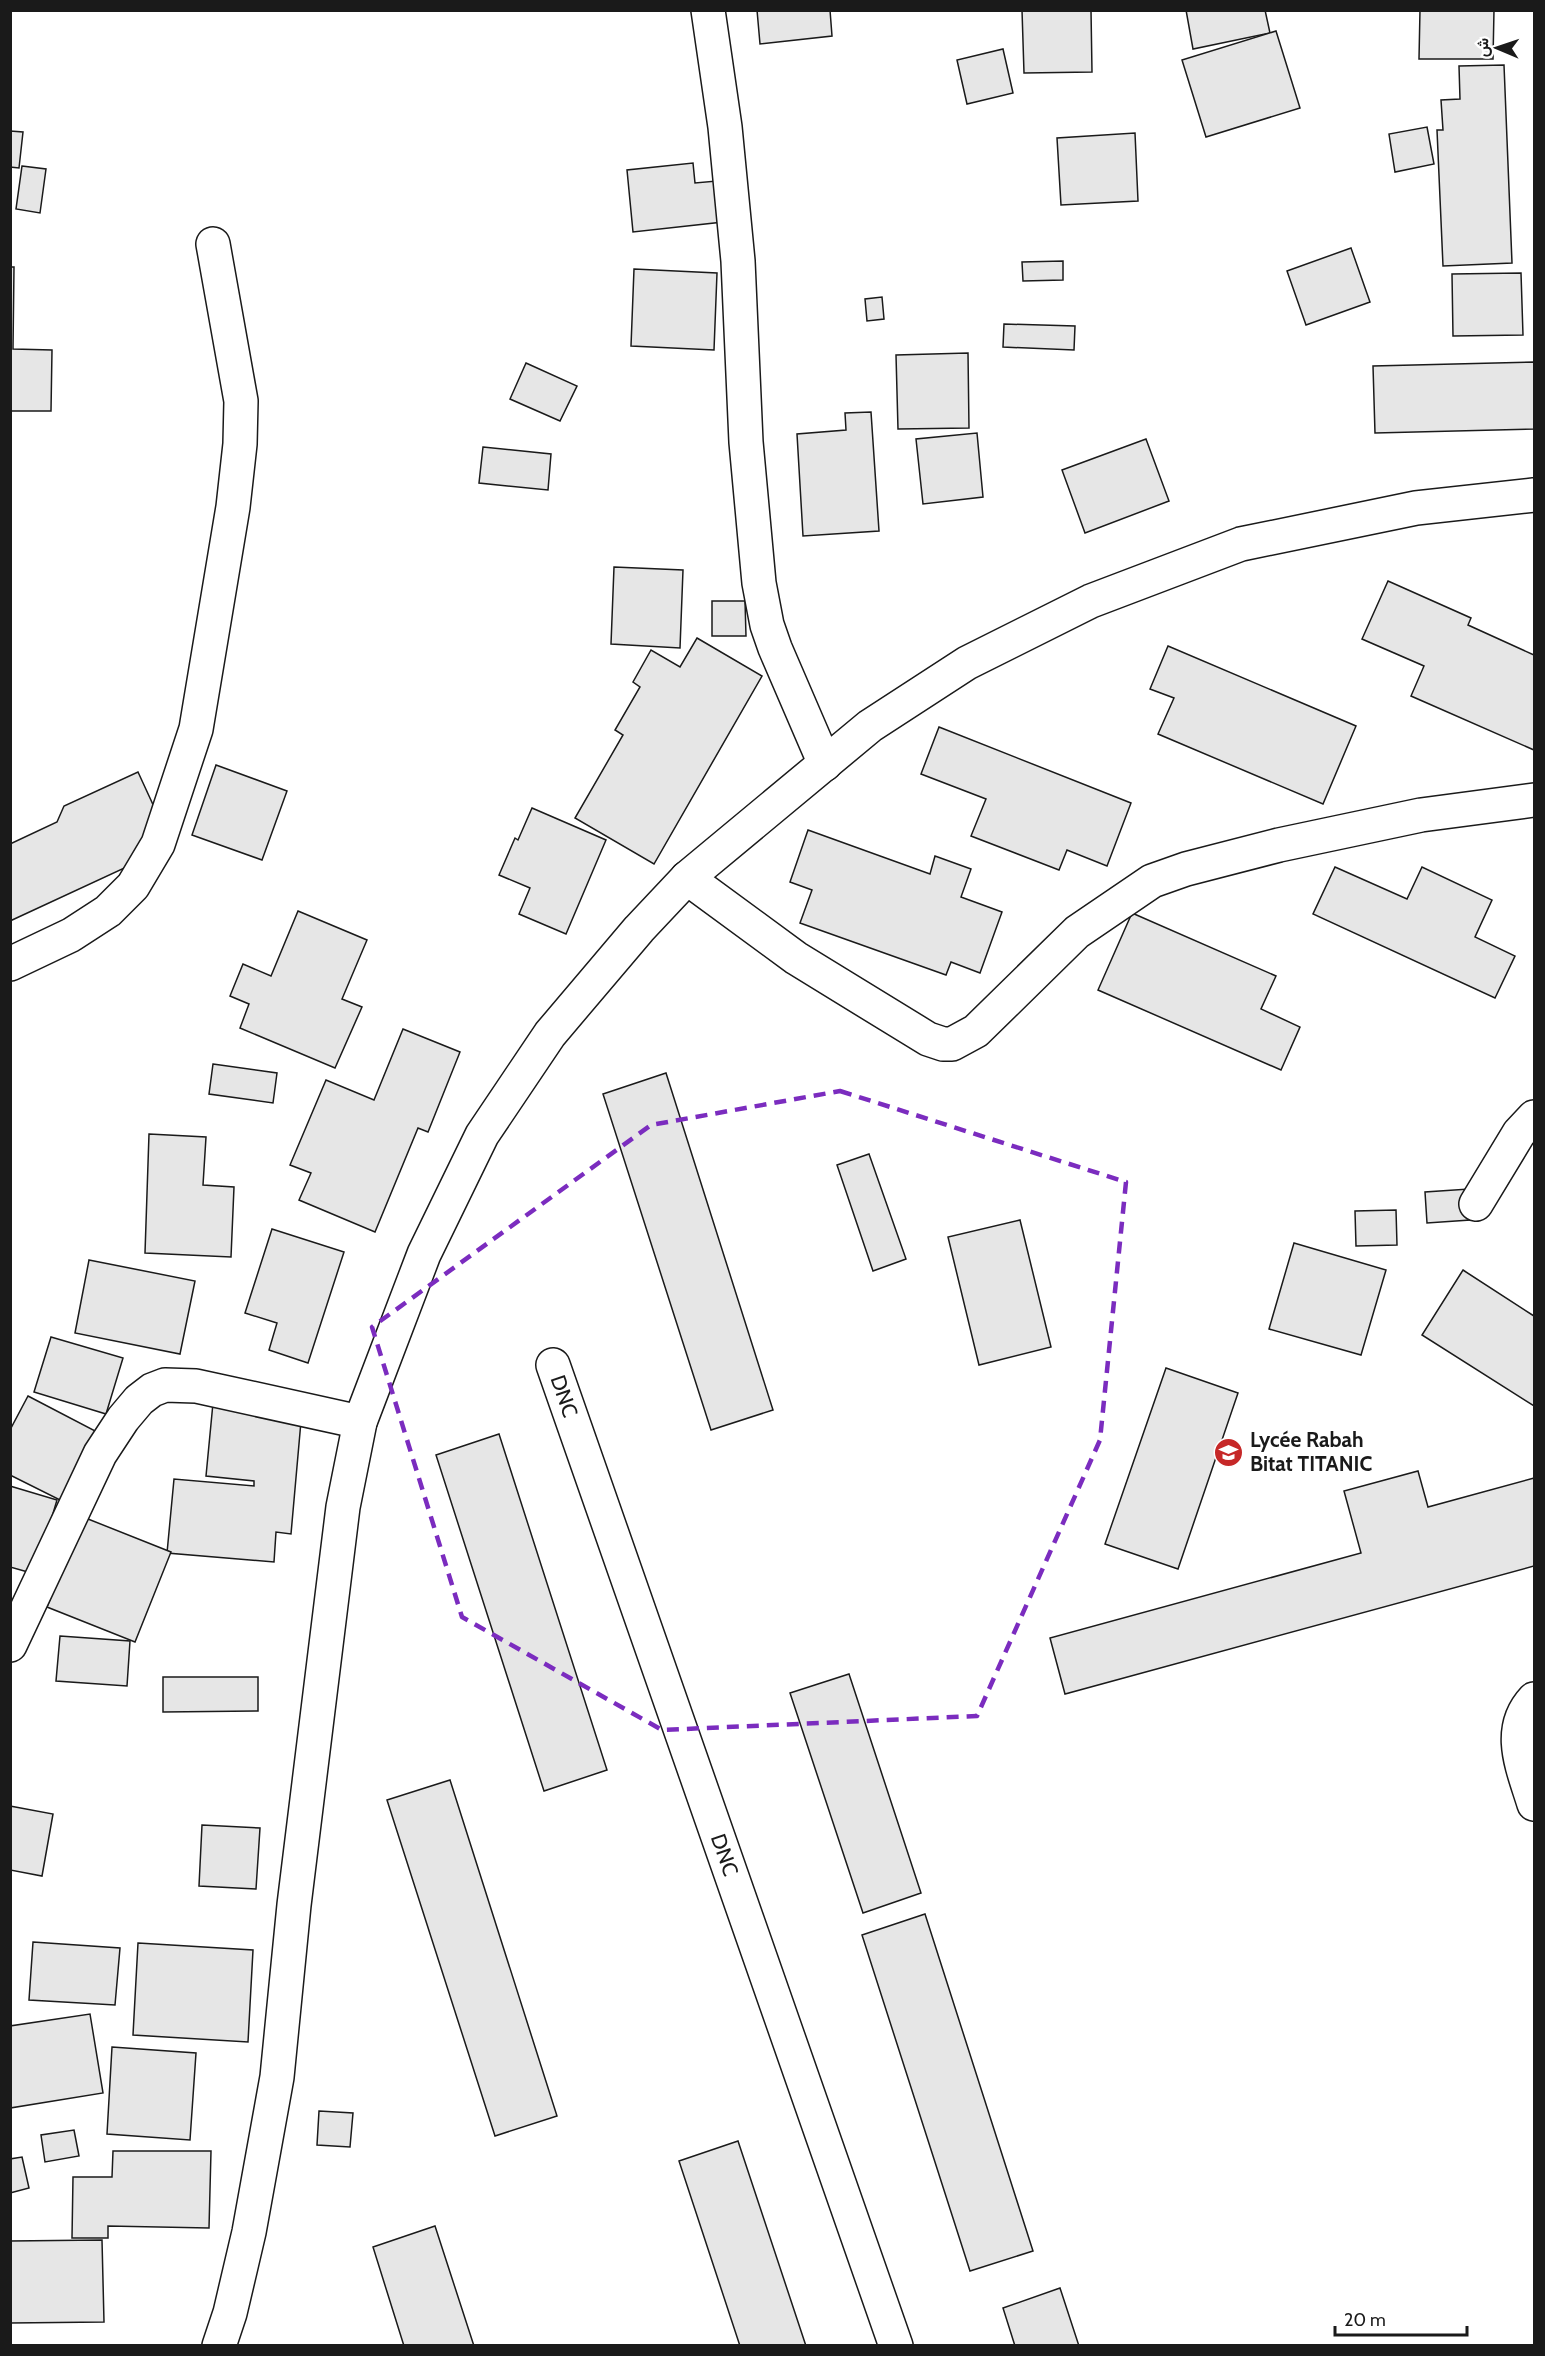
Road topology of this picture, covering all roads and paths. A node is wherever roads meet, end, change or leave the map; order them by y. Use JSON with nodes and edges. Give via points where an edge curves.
{"nodes":[{"id":1,"x":708,"y":10,"type":"edge"},
{"id":2,"x":213,"y":244,"type":"dead end"},
{"id":3,"x":1534,"y":495,"type":"edge"},
{"id":4,"x":825,"y":764,"type":"junction"},
{"id":5,"x":1534,"y":800,"type":"edge"},
{"id":6,"x":687,"y":878,"type":"junction"},
{"id":7,"x":10,"y":964,"type":"edge"},
{"id":8,"x":1534,"y":1117,"type":"edge"},
{"id":9,"x":1476,"y":1204,"type":"dead end"},
{"id":10,"x":553,"y":1365,"type":"dead end"},
{"id":11,"x":360,"y":1422,"type":"junction"},
{"id":12,"x":10,"y":1645,"type":"edge"},
{"id":13,"x":1534,"y":1699,"type":"edge"},
{"id":14,"x":1534,"y":1804,"type":"edge"},
{"id":15,"x":219,"y":2346,"type":"edge"},
{"id":16,"x":896,"y":2346,"type":"edge"}],
"edges":[{"from":1,"to":4,"type":"street","via":[[738,261],[759,583],[775,648]]},
{"from":2,"to":7,"type":"street","via":[[241,401],[240,444],[196,729],[158,844],[133,886],[108,911],[71,935]]},
{"from":3,"to":4,"type":"street","via":[[1416,508],[1241,544],[1091,601],[967,663],[870,726]]},
{"from":4,"to":6,"type":"street"},
{"from":5,"to":6,"type":"street","via":[[1421,815],[1279,845],[1152,881],[1077,932],[976,1031],[952,1044],[928,1039],[796,958]]},
{"from":6,"to":11,"type":"street","via":[[550,1034],[482,1135],[424,1254]]},
{"from":8,"to":9,"type":"street","via":[[1519,1132]]},
{"from":10,"to":16,"type":"street","name":"DNC"},
{"from":11,"to":12,"type":"street","via":[[196,1386],[165,1385],[152,1390],[123,1419],[100,1454]]},
{"from":11,"to":15,"type":"street","via":[[343,1507],[277,2077],[249,2232]]},
{"from":13,"to":14,"type":"street","via":[[1523,1711],[1518,1731],[1519,1755]]}]}
